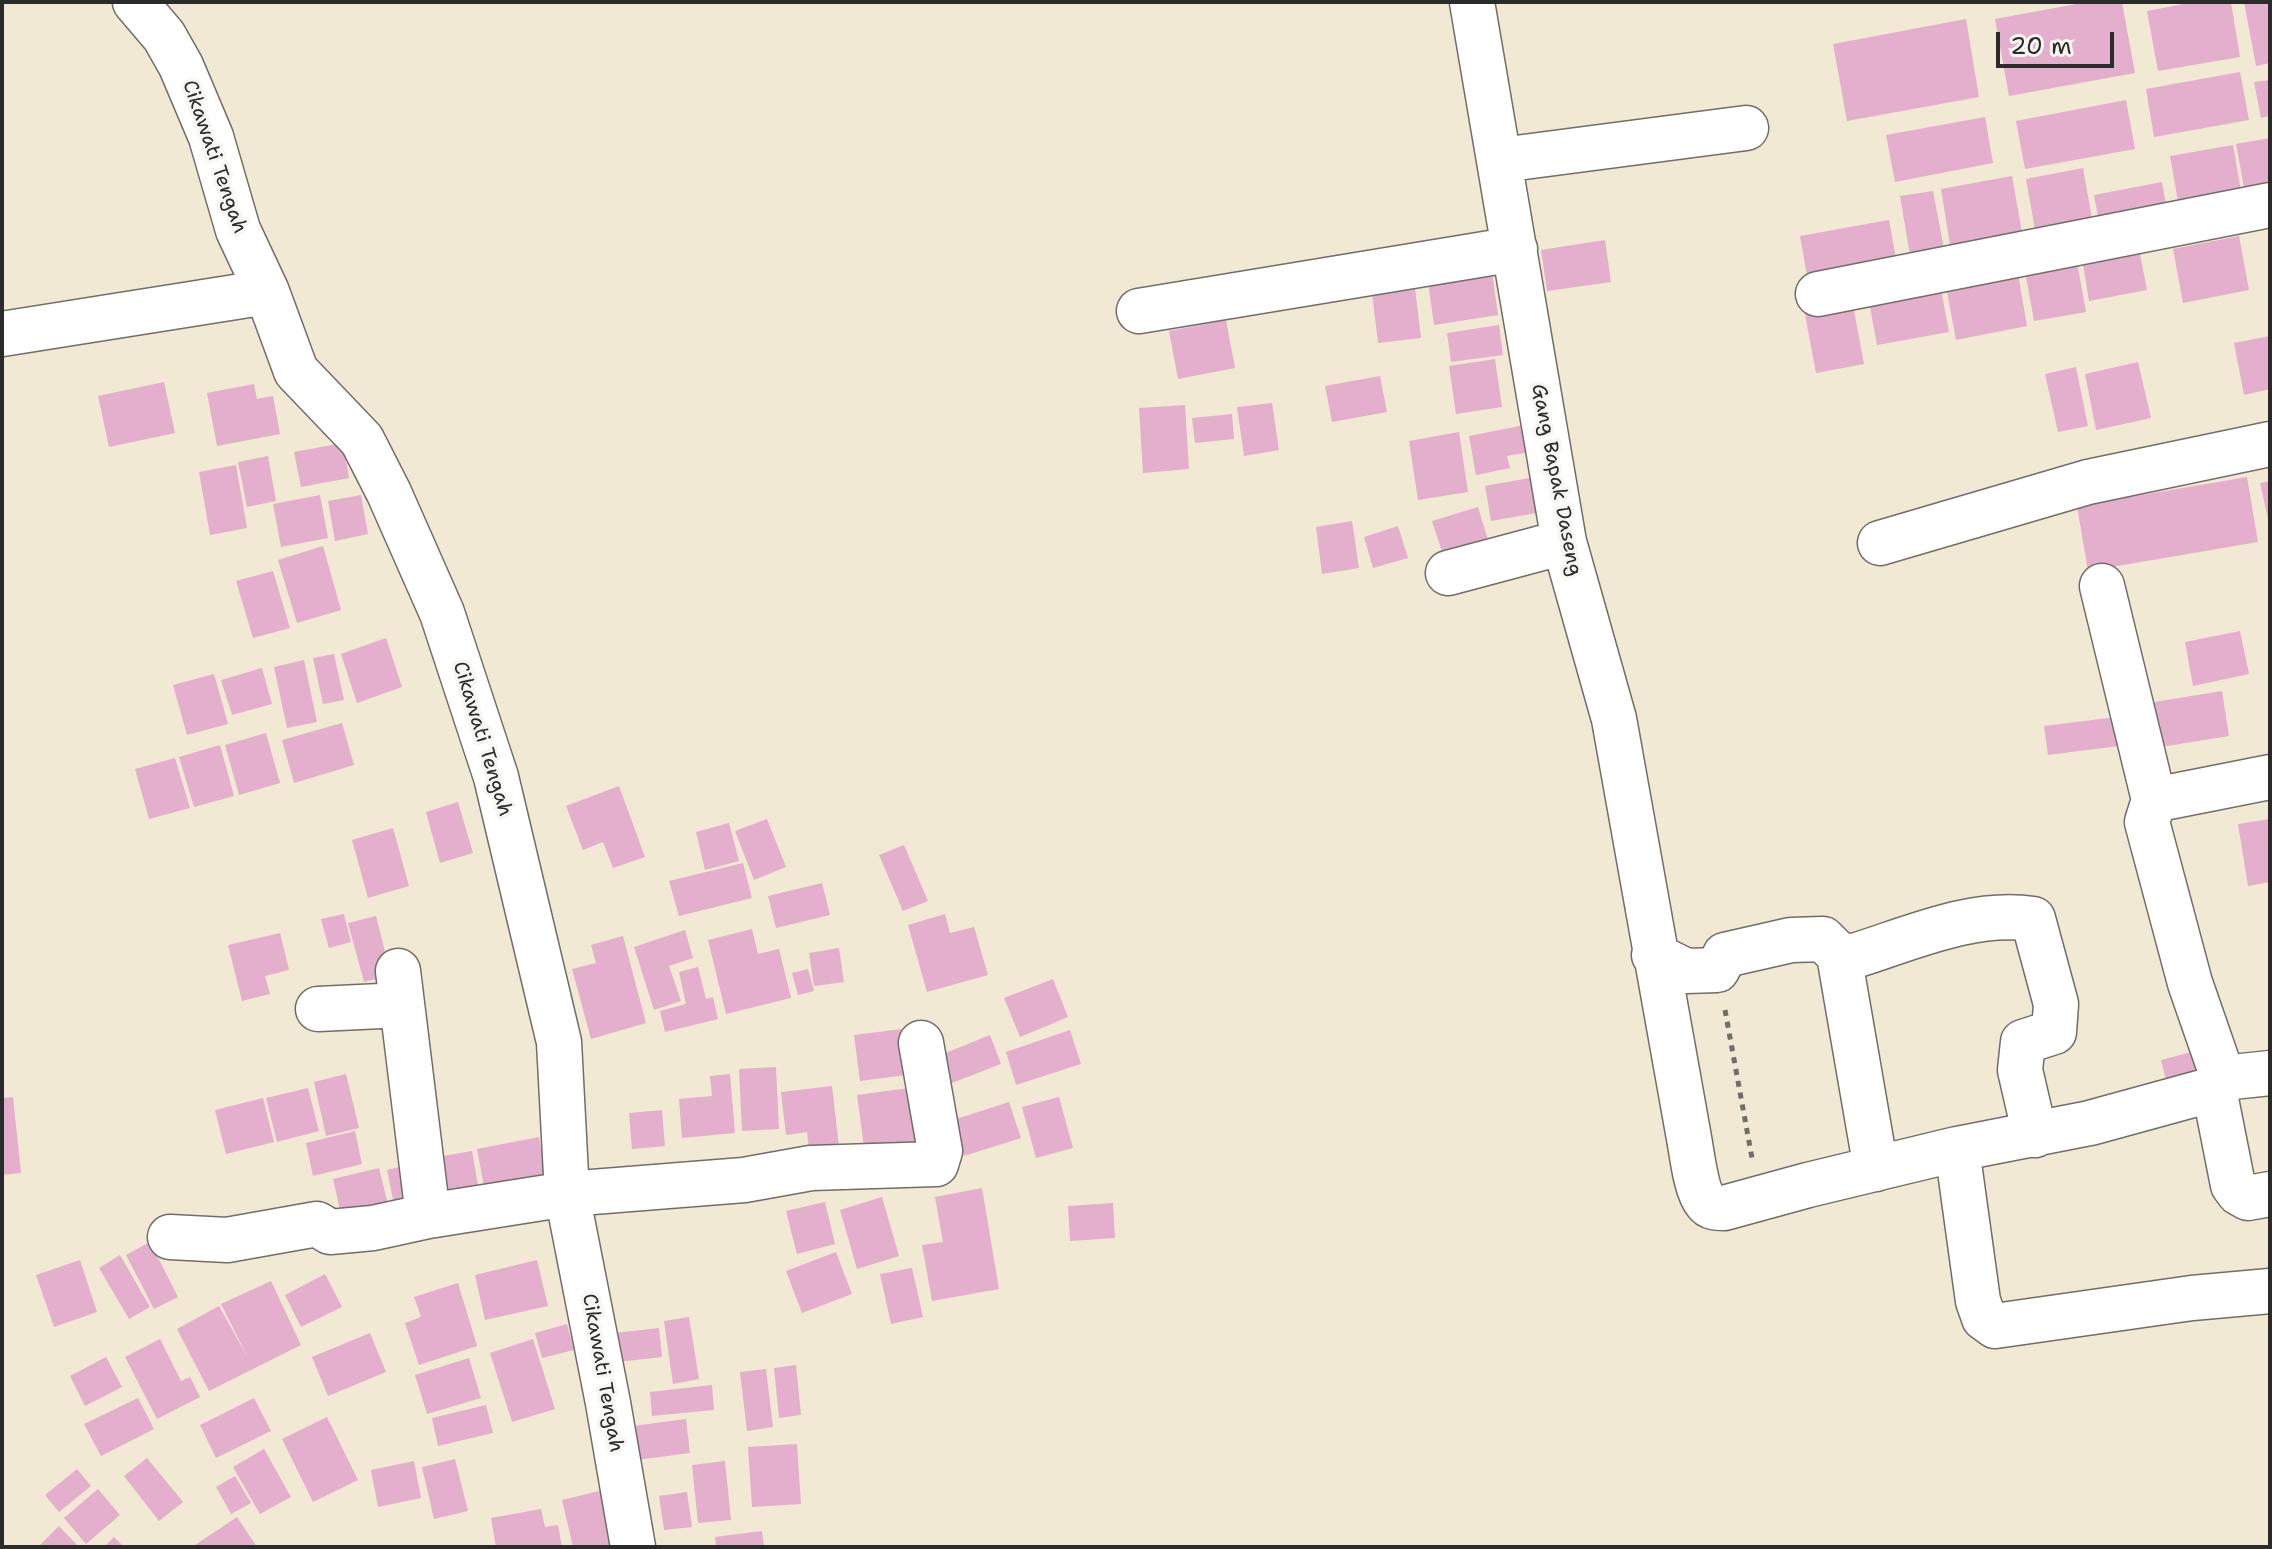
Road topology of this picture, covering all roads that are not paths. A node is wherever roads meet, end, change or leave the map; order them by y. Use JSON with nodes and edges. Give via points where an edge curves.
{"nodes":[{"id":1,"x":135,"y":2,"type":"edge"},
{"id":2,"x":1472,"y":2,"type":"edge"},
{"id":3,"x":1746,"y":128,"type":"dead end"},
{"id":4,"x":1501,"y":160,"type":"junction"},
{"id":5,"x":2270,"y":205,"type":"edge"},
{"id":6,"x":1515,"y":249,"type":"junction"},
{"id":7,"x":267,"y":292,"type":"junction"},
{"id":8,"x":1818,"y":294,"type":"dead end"},
{"id":9,"x":1139,"y":311,"type":"dead end"},
{"id":10,"x":2,"y":334,"type":"edge"},
{"id":11,"x":2270,"y":444,"type":"edge"},
{"id":12,"x":1564,"y":542,"type":"junction"},
{"id":13,"x":1880,"y":543,"type":"dead end"},
{"id":14,"x":1448,"y":573,"type":"dead end"},
{"id":15,"x":2102,"y":586,"type":"dead end"},
{"id":16,"x":2270,"y":777,"type":"edge"},
{"id":17,"x":2154,"y":800,"type":"junction"},
{"id":18,"x":1654,"y":955,"type":"junction"},
{"id":19,"x":1839,"y":955,"type":"junction"},
{"id":20,"x":318,"y":1009,"type":"dead end"},
{"id":21,"x":921,"y":1043,"type":"dead end"},
{"id":22,"x":2270,"y":1073,"type":"edge"},
{"id":23,"x":2219,"y":1084,"type":"junction"},
{"id":24,"x":2035,"y":1135,"type":"junction"},
{"id":25,"x":1957,"y":1149,"type":"junction"},
{"id":26,"x":1876,"y":1169,"type":"junction"},
{"id":27,"x":567,"y":1194,"type":"junction"},
{"id":28,"x":2270,"y":1194,"type":"edge"},
{"id":29,"x":428,"y":1216,"type":"junction"},
{"id":30,"x":170,"y":1237,"type":"dead end"},
{"id":31,"x":2270,"y":1291,"type":"edge"},
{"id":32,"x":633,"y":1547,"type":"edge"}],
"edges":[{"from":1,"to":7,"type":"street","name":"Cikawati Tengah","via":[[181,66],[211,137],[238,230]]},
{"from":2,"to":4,"type":"street","name":"Gang Bapak Daseng"},
{"from":3,"to":4,"type":"street"},
{"from":4,"to":6,"type":"street","name":"Gang Bapak Daseng"},
{"from":5,"to":8,"type":"street"},
{"from":6,"to":9,"type":"street"},
{"from":6,"to":12,"type":"street","name":"Gang Bapak Daseng"},
{"from":7,"to":10,"type":"street"},
{"from":7,"to":27,"type":"street","name":"Cikawati Tengah","via":[[296,371],[362,440],[447,627],[496,777],[559,1042]]},
{"from":11,"to":13,"type":"street","via":[[2088,482]]},
{"from":12,"to":14,"type":"street"},
{"from":12,"to":18,"type":"street","name":"Gang Bapak Daseng","via":[[1614,719]]},
{"from":15,"to":17,"type":"street"},
{"from":16,"to":17,"type":"street"},
{"from":17,"to":23,"type":"street","via":[[2147,822]]},
{"from":18,"to":19,"type":"street","via":[[1686,971],[1717,970],[1725,955],[1791,940],[1823,939]]},
{"from":18,"to":26,"type":"street","name":"Gang Bapak Daseng","via":[[1706,1202],[1724,1208]]},
{"from":19,"to":24,"type":"street","via":[[1854,956],[1977,918],[2033,919],[2056,1004],[2054,1032],[2023,1042],[2020,1070]]},
{"from":19,"to":26,"type":"street"},
{"from":20,"to":29,"type":"street","via":[[400,988]]},
{"from":21,"to":27,"type":"street","via":[[940,1151],[936,1164],[811,1168],[744,1180]]},
{"from":22,"to":23,"type":"street"},
{"from":23,"to":24,"type":"street"},
{"from":23,"to":28,"type":"street","via":[[2233,1185],[2248,1198]]},
{"from":24,"to":25,"type":"street"},
{"from":25,"to":26,"type":"street"},
{"from":25,"to":31,"type":"street","via":[[1978,1301],[1984,1318],[1995,1326]]},
{"from":27,"to":29,"type":"street"},
{"from":27,"to":32,"type":"street","name":"Cikawati Tengah"},
{"from":29,"to":30,"type":"street","via":[[330,1232],[317,1224],[227,1240]]}]}
